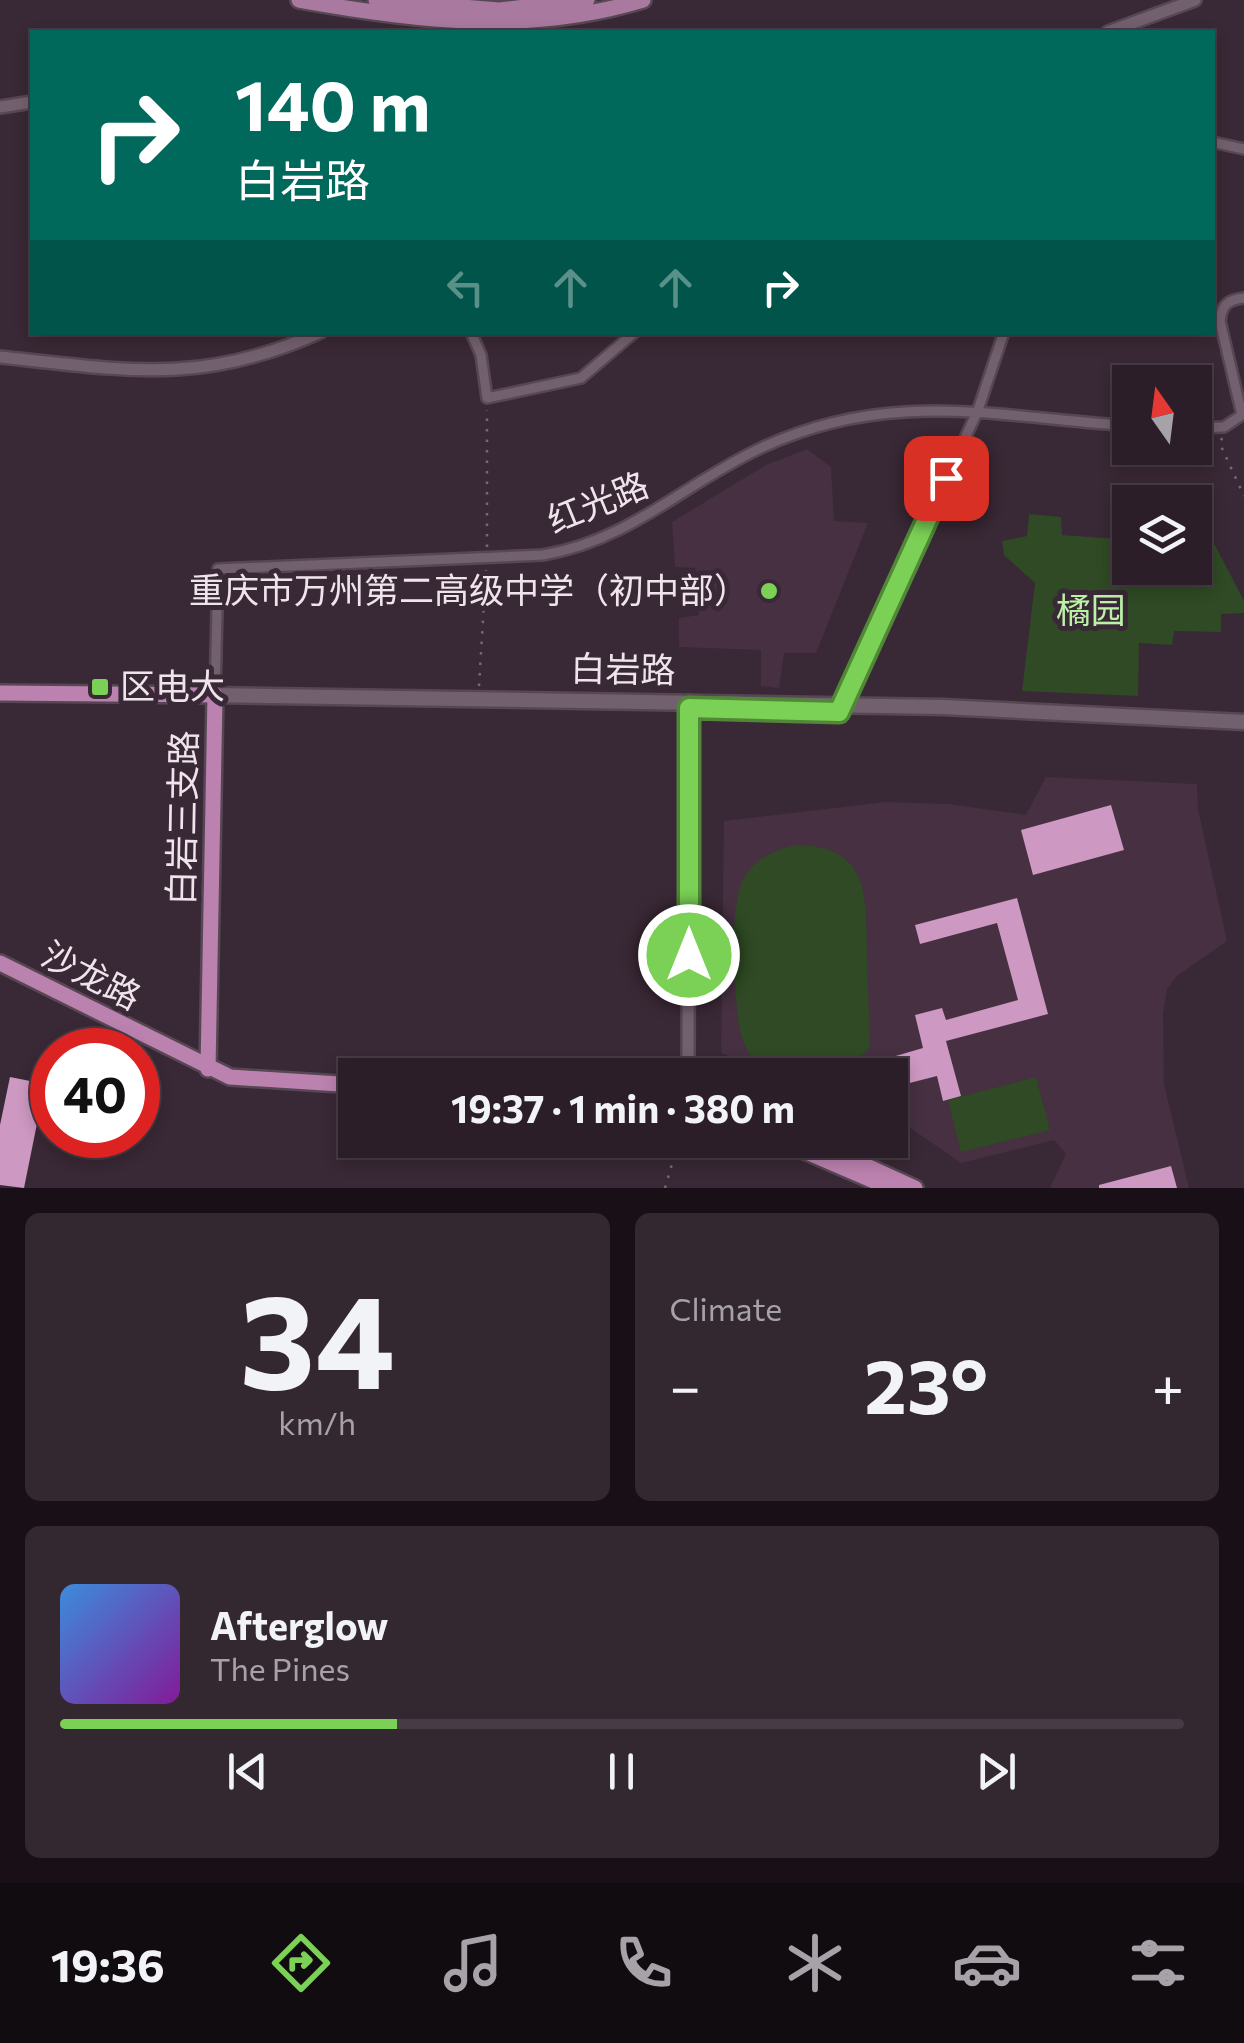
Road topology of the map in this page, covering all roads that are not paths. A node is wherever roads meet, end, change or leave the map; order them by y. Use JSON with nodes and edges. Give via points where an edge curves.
{"nodes":[{"id":1,"x":299,"y":0,"type":"edge"},
{"id":2,"x":376,"y":0,"type":"edge"},
{"id":3,"x":588,"y":0,"type":"edge"},
{"id":4,"x":643,"y":0,"type":"edge"},
{"id":5,"x":1195,"y":0,"type":"edge"},
{"id":6,"x":1113,"y":30,"type":"edge"},
{"id":7,"x":30,"y":102,"type":"edge"},
{"id":8,"x":0,"y":107,"type":"edge"},
{"id":9,"x":1215,"y":143,"type":"edge"},
{"id":10,"x":1244,"y":150,"type":"edge"},
{"id":11,"x":1244,"y":298,"type":"edge"},
{"id":12,"x":314,"y":335,"type":"edge"},
{"id":13,"x":472,"y":335,"type":"edge"},
{"id":14,"x":631,"y":335,"type":"edge"},
{"id":15,"x":1003,"y":335,"type":"edge"},
{"id":16,"x":0,"y":356,"type":"edge"},
{"id":17,"x":978,"y":410,"type":"junction"},
{"id":18,"x":1112,"y":425,"type":"edge"},
{"id":19,"x":1212,"y":427,"type":"edge"},
{"id":20,"x":218,"y":569,"type":"joint"},
{"id":21,"x":0,"y":694,"type":"edge"},
{"id":22,"x":215,"y":699,"type":"junction"},
{"id":23,"x":689,"y":704,"type":"junction"},
{"id":24,"x":841,"y":709,"type":"junction"},
{"id":25,"x":1244,"y":722,"type":"edge"},
{"id":26,"x":1244,"y":730,"type":"edge"},
{"id":27,"x":0,"y":963,"type":"edge"},
{"id":28,"x":688,"y":1058,"type":"edge"},
{"id":29,"x":208,"y":1069,"type":"junction"},
{"id":30,"x":338,"y":1076,"type":"edge"},
{"id":31,"x":338,"y":1084,"type":"edge"},
{"id":32,"x":821,"y":1158,"type":"edge"},
{"id":33,"x":849,"y":1158,"type":"edge"},
{"id":34,"x":890,"y":1188,"type":"edge"},
{"id":35,"x":915,"y":1188,"type":"edge"}],
"edges":[{"from":1,"to":4,"type":"main road","via":[[397,18],[494,23],[554,19]]},
{"from":2,"to":3,"type":"main road","via":[[499,10]]},
{"from":5,"to":6,"type":"street"},
{"from":7,"to":8,"type":"street"},
{"from":9,"to":10,"type":"street"},
{"from":11,"to":19,"type":"street","via":[[1230,300],[1220,321],[1243,405],[1236,422]]},
{"from":12,"to":16,"type":"street","via":[[228,366],[181,371]]},
{"from":13,"to":14,"type":"street","via":[[487,398],[581,378]]},
{"from":15,"to":17,"type":"street"},
{"from":17,"to":18,"type":"street","name":"红光路"},
{"from":17,"to":20,"type":"street","name":"红光路","via":[[902,410],[820,425],[735,461],[646,519],[559,553]]},
{"from":17,"to":24,"type":"street"},
{"from":20,"to":22,"type":"street","name":"白岩三支路"},
{"from":21,"to":22,"type":"highway","name":"白岩路"},
{"from":22,"to":23,"type":"main road","name":"白岩路"},
{"from":22,"to":29,"type":"highway","name":"白岩三支路"},
{"from":23,"to":24,"type":"main road","name":"白岩路"},
{"from":23,"to":28,"type":"street"},
{"from":24,"to":25,"type":"main road","name":"白岩路"},
{"from":24,"to":26,"type":"main road","name":"白岩路"},
{"from":27,"to":29,"type":"highway","name":"沙龙路"},
{"from":29,"to":30,"type":"highway","name":"沙龙路"},
{"from":29,"to":31,"type":"highway","name":"沙龙路","via":[[230,1077]]},
{"from":32,"to":34,"type":"highway"},
{"from":33,"to":35,"type":"highway"}]}
